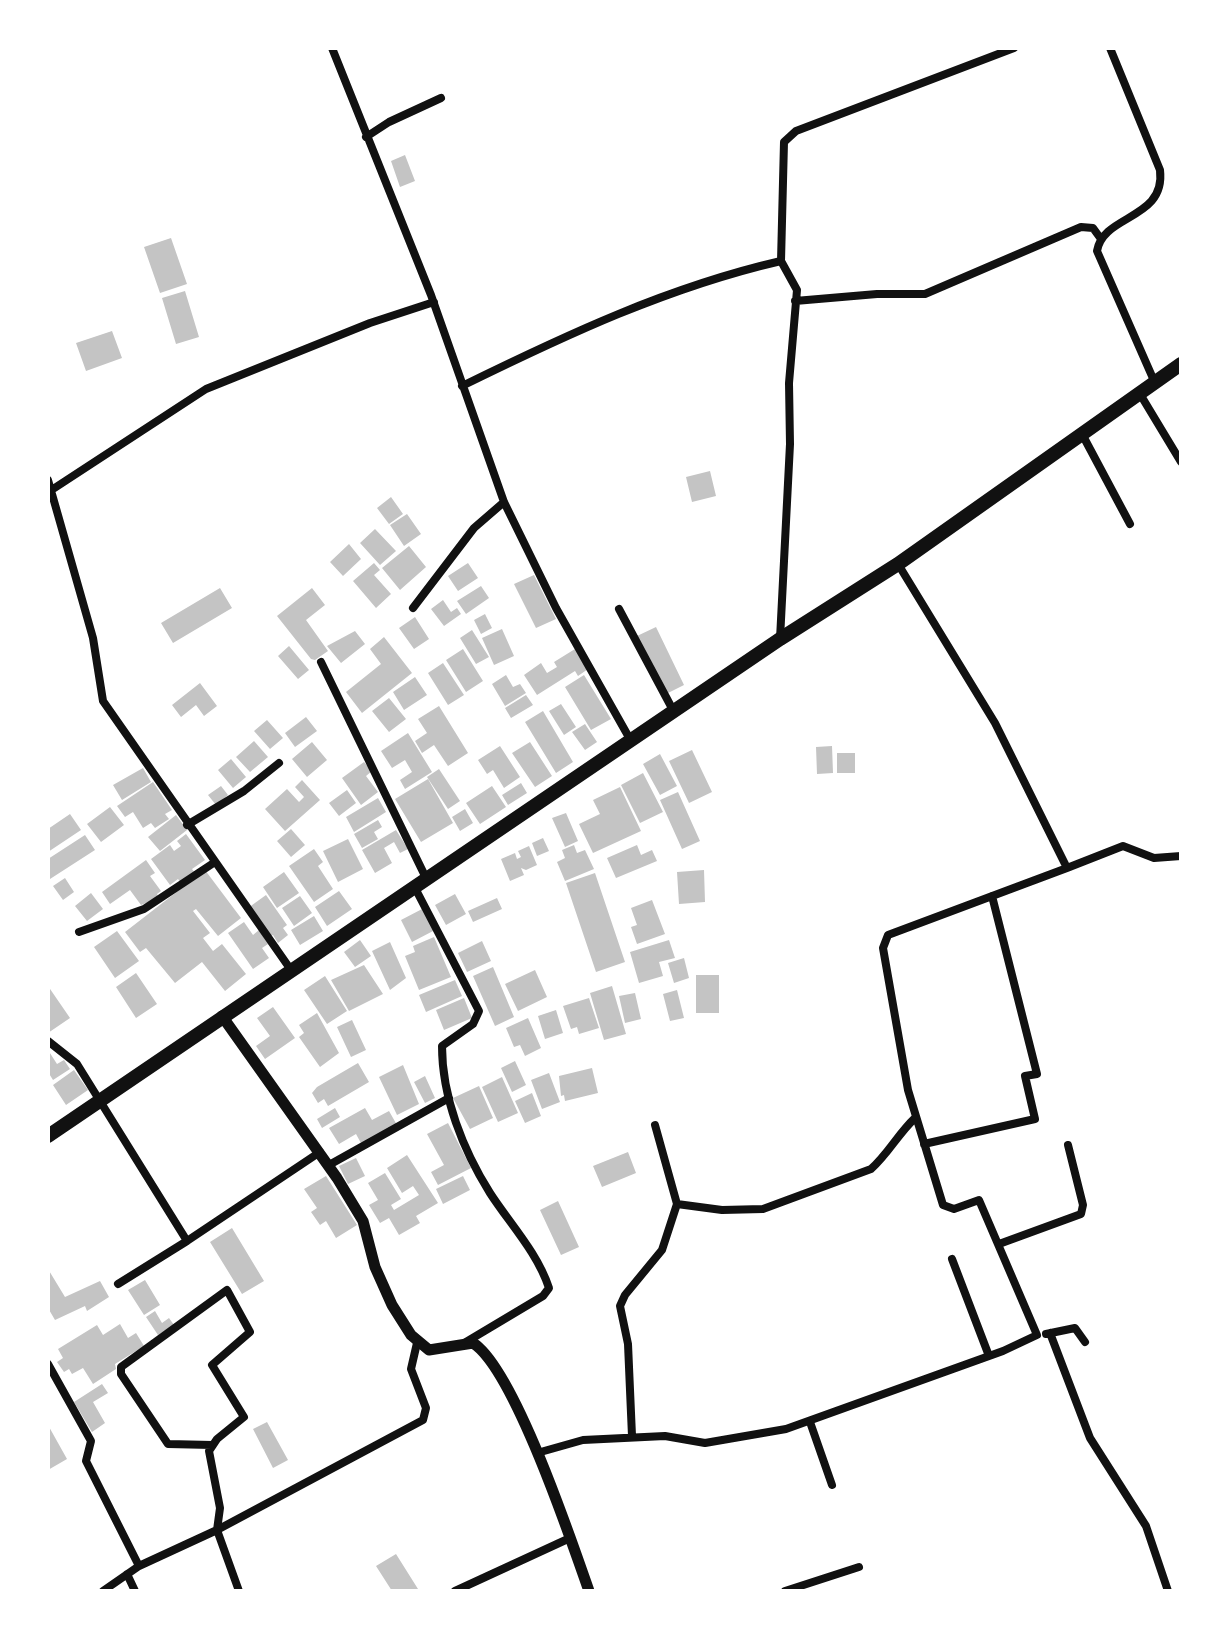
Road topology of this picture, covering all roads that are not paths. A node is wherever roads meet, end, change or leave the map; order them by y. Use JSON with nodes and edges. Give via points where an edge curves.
{"nodes":[{"id":1,"x":332,"y":48,"type":"edge"},
{"id":2,"x":1014,"y":48,"type":"edge"},
{"id":3,"x":1110,"y":48,"type":"edge"},
{"id":4,"x":441,"y":98,"type":"dead end"},
{"id":5,"x":366,"y":137,"type":"junction"},
{"id":6,"x":1101,"y":239,"type":"junction"},
{"id":7,"x":781,"y":261,"type":"junction"},
{"id":8,"x":795,"y":301,"type":"junction"},
{"id":9,"x":434,"y":302,"type":"junction"},
{"id":10,"x":1181,"y":364,"type":"edge"},
{"id":11,"x":1156,"y":383,"type":"junction"},
{"id":12,"x":462,"y":386,"type":"junction"},
{"id":13,"x":1140,"y":394,"type":"junction"},
{"id":14,"x":1082,"y":434,"type":"junction"},
{"id":15,"x":1181,"y":462,"type":"edge"},
{"id":16,"x":48,"y":480,"type":"edge"},
{"id":17,"x":53,"y":489,"type":"junction"},
{"id":18,"x":504,"y":502,"type":"junction"},
{"id":19,"x":1130,"y":524,"type":"dead end"},
{"id":20,"x":898,"y":564,"type":"junction"},
{"id":21,"x":413,"y":608,"type":"dead end"},
{"id":22,"x":619,"y":609,"type":"dead end"},
{"id":23,"x":780,"y":639,"type":"junction"},
{"id":24,"x":321,"y":662,"type":"dead end"},
{"id":25,"x":674,"y":712,"type":"junction"},
{"id":26,"x":631,"y":741,"type":"junction"},
{"id":27,"x":279,"y":763,"type":"dead end"},
{"id":28,"x":187,"y":825,"type":"junction"},
{"id":29,"x":1181,"y":856,"type":"edge"},
{"id":30,"x":215,"y":862,"type":"junction"},
{"id":31,"x":1067,"y":868,"type":"junction"},
{"id":32,"x":420,"y":882,"type":"junction"},
{"id":33,"x":992,"y":896,"type":"junction"},
{"id":34,"x":79,"y":932,"type":"dead end"},
{"id":35,"x":291,"y":970,"type":"junction"},
{"id":36,"x":222,"y":1016,"type":"junction"},
{"id":37,"x":48,"y":1041,"type":"edge"},
{"id":38,"x":449,"y":1098,"type":"junction"},
{"id":39,"x":101,"y":1100,"type":"junction"},
{"id":40,"x":915,"y":1118,"type":"junction"},
{"id":41,"x":655,"y":1125,"type":"dead end"},
{"id":42,"x":48,"y":1136,"type":"edge"},
{"id":43,"x":924,"y":1144,"type":"junction"},
{"id":44,"x":1068,"y":1145,"type":"dead end"},
{"id":45,"x":320,"y":1152,"type":"junction"},
{"id":46,"x":329,"y":1165,"type":"junction"},
{"id":47,"x":677,"y":1204,"type":"junction"},
{"id":48,"x":187,"y":1241,"type":"junction"},
{"id":49,"x":999,"y":1244,"type":"junction"},
{"id":50,"x":952,"y":1259,"type":"dead end"},
{"id":51,"x":118,"y":1284,"type":"dead end"},
{"id":52,"x":1050,"y":1333,"type":"junction"},
{"id":53,"x":1037,"y":1335,"type":"junction"},
{"id":54,"x":465,"y":1342,"type":"junction"},
{"id":55,"x":1085,"y":1342,"type":"dead end"},
{"id":56,"x":417,"y":1343,"type":"junction"},
{"id":57,"x":989,"y":1356,"type":"junction"},
{"id":58,"x":48,"y":1364,"type":"edge"},
{"id":59,"x":810,"y":1422,"type":"junction"},
{"id":60,"x":632,"y":1436,"type":"junction"},
{"id":61,"x":212,"y":1445,"type":"junction"},
{"id":62,"x":537,"y":1453,"type":"junction"},
{"id":63,"x":832,"y":1485,"type":"dead end"},
{"id":64,"x":217,"y":1530,"type":"junction"},
{"id":65,"x":570,"y":1538,"type":"junction"},
{"id":66,"x":139,"y":1566,"type":"junction"},
{"id":67,"x":859,"y":1567,"type":"dead end"},
{"id":68,"x":127,"y":1574,"type":"junction"},
{"id":69,"x":103,"y":1591,"type":"edge"},
{"id":70,"x":135,"y":1591,"type":"edge"},
{"id":71,"x":239,"y":1591,"type":"edge"},
{"id":72,"x":455,"y":1591,"type":"edge"},
{"id":73,"x":589,"y":1591,"type":"edge"},
{"id":74,"x":785,"y":1591,"type":"edge"},
{"id":75,"x":1168,"y":1591,"type":"edge"}],
"edges":[{"from":1,"to":5,"type":"street"},
{"from":2,"to":7,"type":"street","via":[[786,137]]},
{"from":3,"to":6,"type":"street","via":[[1162,185],[1154,200]]},
{"from":4,"to":5,"type":"street"},
{"from":5,"to":9,"type":"street"},
{"from":6,"to":8,"type":"street","via":[[1093,228],[1081,227],[925,294]]},
{"from":6,"to":11,"type":"street","via":[[1098,259]]},
{"from":7,"to":8,"type":"street","via":[[796,284]]},
{"from":7,"to":12,"type":"street","via":[[716,276],[578,328]]},
{"from":8,"to":23,"type":"street"},
{"from":9,"to":12,"type":"street"},
{"from":9,"to":17,"type":"street","via":[[206,389]]},
{"from":10,"to":11,"type":"main road"},
{"from":11,"to":13,"type":"main road"},
{"from":12,"to":18,"type":"street"},
{"from":13,"to":14,"type":"main road"},
{"from":13,"to":15,"type":"street"},
{"from":14,"to":19,"type":"street"},
{"from":14,"to":20,"type":"main road"},
{"from":16,"to":17,"type":"street"},
{"from":17,"to":28,"type":"street","via":[[93,638],[103,701]]},
{"from":18,"to":21,"type":"street","via":[[474,528]]},
{"from":18,"to":26,"type":"street"},
{"from":20,"to":23,"type":"main road"},
{"from":20,"to":31,"type":"street","via":[[995,723]]},
{"from":22,"to":25,"type":"street"},
{"from":23,"to":25,"type":"main road"},
{"from":24,"to":32,"type":"street"},
{"from":25,"to":26,"type":"main road"},
{"from":26,"to":32,"type":"main road"},
{"from":27,"to":28,"type":"street"},
{"from":28,"to":30,"type":"street"},
{"from":29,"to":31,"type":"street","via":[[1154,858],[1123,846]]},
{"from":30,"to":34,"type":"street","via":[[144,909]]},
{"from":30,"to":35,"type":"street"},
{"from":31,"to":33,"type":"street"},
{"from":32,"to":35,"type":"main road"},
{"from":32,"to":38,"type":"street","via":[[479,1011],[473,1024],[442,1046]]},
{"from":33,"to":40,"type":"street","via":[[883,941]]},
{"from":33,"to":43,"type":"street","via":[[1037,1074],[1025,1076],[1035,1119]]},
{"from":35,"to":36,"type":"main road"},
{"from":36,"to":39,"type":"main road"},
{"from":36,"to":45,"type":"street"},
{"from":37,"to":39,"type":"street","via":[[77,1064]]},
{"from":38,"to":46,"type":"street"},
{"from":38,"to":54,"type":"street","via":[[489,1191],[549,1288]]},
{"from":39,"to":42,"type":"main road"},
{"from":39,"to":48,"type":"street"},
{"from":40,"to":43,"type":"street"},
{"from":40,"to":47,"type":"street","via":[[871,1169],[763,1209]]},
{"from":41,"to":47,"type":"street"},
{"from":43,"to":49,"type":"street","via":[[943,1205],[954,1209],[979,1200]]},
{"from":44,"to":49,"type":"street","via":[[1081,1214]]},
{"from":45,"to":46,"type":"street"},
{"from":45,"to":48,"type":"street"},
{"from":46,"to":56,"type":"street","via":[[363,1221],[375,1267]]},
{"from":47,"to":60,"type":"street","via":[[662,1250],[620,1306],[628,1344]]},
{"from":48,"to":51,"type":"street"},
{"from":49,"to":53,"type":"street"},
{"from":50,"to":57,"type":"street"},
{"from":52,"to":53,"type":"street"},
{"from":52,"to":55,"type":"street","via":[[1075,1328]]},
{"from":52,"to":75,"type":"street","via":[[1090,1438],[1146,1526]]},
{"from":53,"to":57,"type":"street"},
{"from":54,"to":56,"type":"street","via":[[429,1350]]},
{"from":54,"to":62,"type":"street","via":[[489,1358]]},
{"from":56,"to":64,"type":"street","via":[[411,1369],[426,1408],[423,1420]]},
{"from":57,"to":59,"type":"street"},
{"from":58,"to":66,"type":"street","via":[[91,1441],[86,1461]]},
{"from":59,"to":60,"type":"street","via":[[705,1443]]},
{"from":59,"to":63,"type":"street"},
{"from":60,"to":62,"type":"street","via":[[583,1440]]},
{"from":61,"to":61,"type":"street","via":[[244,1417],[212,1367],[250,1334],[227,1290],[121,1367],[168,1444]]},
{"from":61,"to":64,"type":"street"},
{"from":62,"to":65,"type":"street"},
{"from":64,"to":66,"type":"street"},
{"from":64,"to":71,"type":"street"},
{"from":65,"to":72,"type":"street"},
{"from":65,"to":73,"type":"street"},
{"from":66,"to":68,"type":"street"},
{"from":67,"to":74,"type":"street"},
{"from":68,"to":69,"type":"street"},
{"from":68,"to":70,"type":"street"}]}
